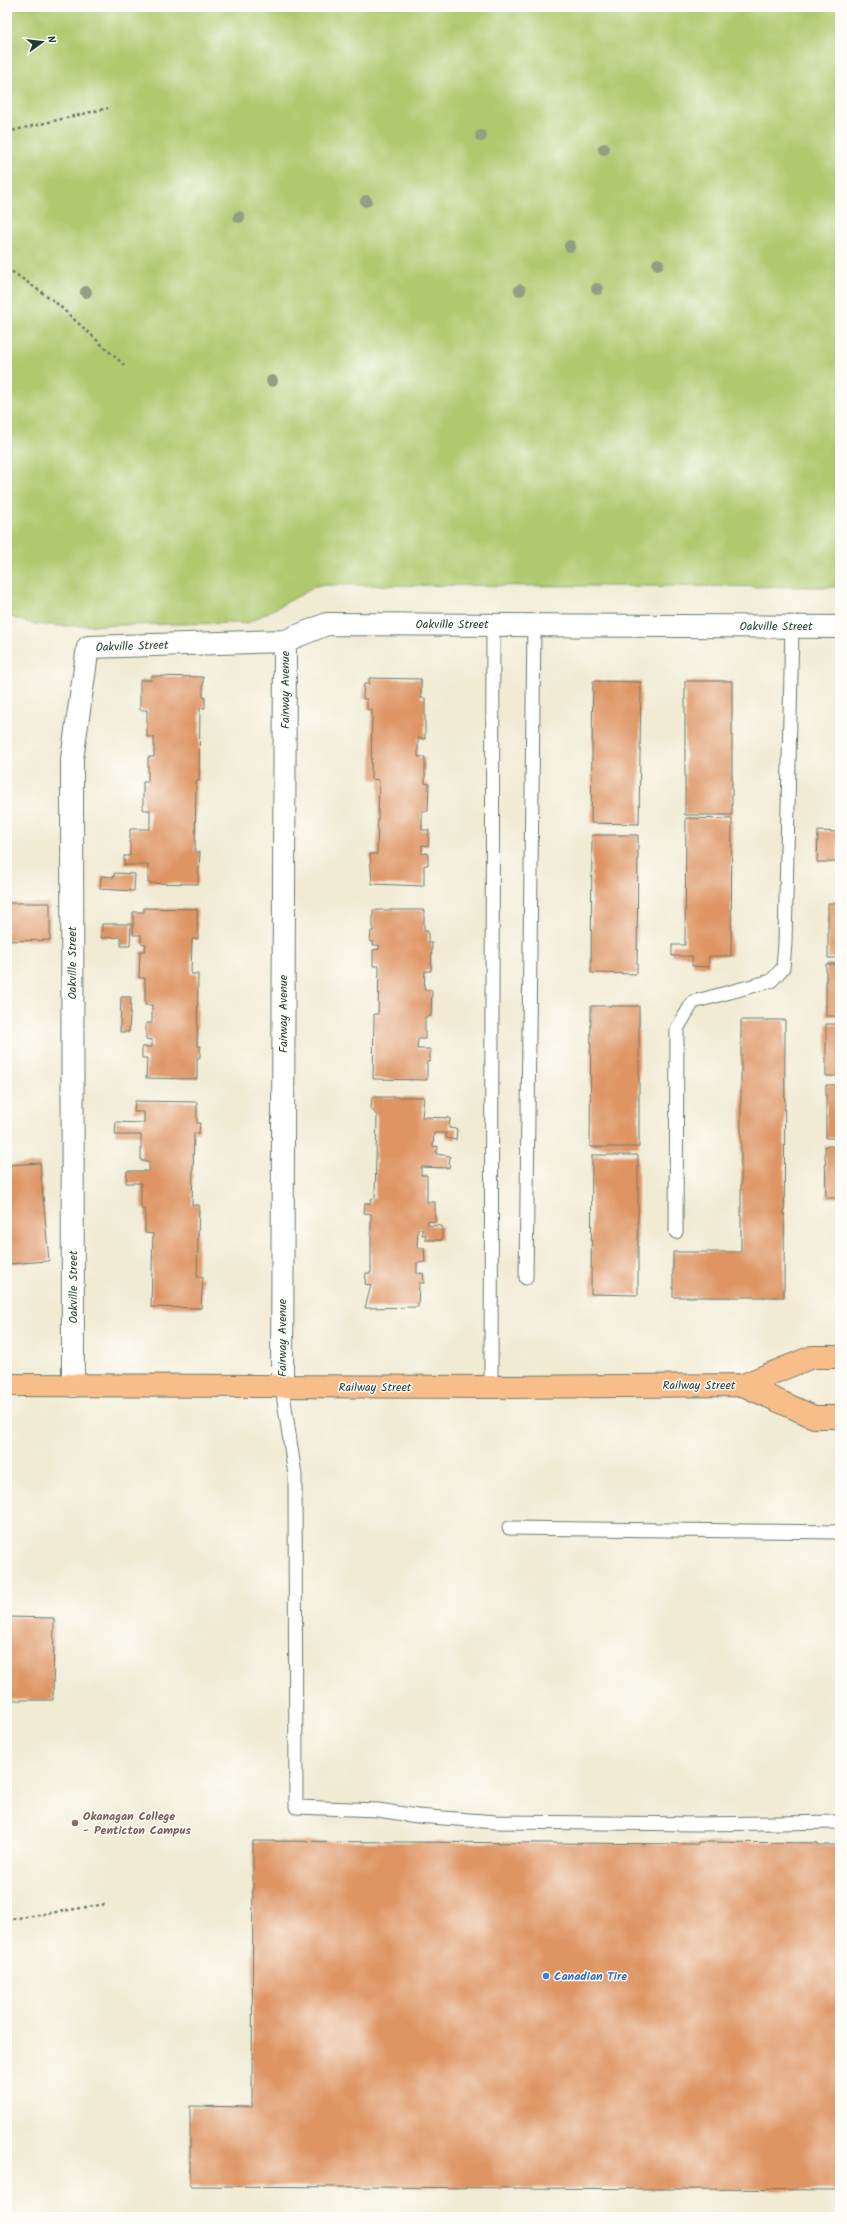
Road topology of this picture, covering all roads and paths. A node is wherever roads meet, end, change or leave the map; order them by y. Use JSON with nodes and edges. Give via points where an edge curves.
{"nodes":[{"id":1,"x":108,"y":108,"type":"dead end"},
{"id":2,"x":7,"y":132,"type":"edge"},
{"id":3,"x":7,"y":268,"type":"edge"},
{"id":4,"x":124,"y":365,"type":"dead end"},
{"id":5,"x":493,"y":625,"type":"junction"},
{"id":6,"x":534,"y":625,"type":"junction"},
{"id":7,"x":792,"y":626,"type":"junction"},
{"id":8,"x":840,"y":627,"type":"edge"},
{"id":9,"x":285,"y":641,"type":"junction"},
{"id":10,"x":676,"y":1232,"type":"dead end"},
{"id":11,"x":526,"y":1278,"type":"dead end"},
{"id":12,"x":840,"y":1357,"type":"edge"},
{"id":13,"x":7,"y":1385,"type":"edge"},
{"id":14,"x":743,"y":1385,"type":"junction"},
{"id":15,"x":72,"y":1386,"type":"junction"},
{"id":16,"x":282,"y":1387,"type":"junction"},
{"id":17,"x":491,"y":1387,"type":"junction"},
{"id":18,"x":840,"y":1417,"type":"edge"},
{"id":19,"x":509,"y":1528,"type":"dead end"},
{"id":20,"x":840,"y":1532,"type":"edge"},
{"id":21,"x":840,"y":1822,"type":"edge"},
{"id":22,"x":106,"y":1904,"type":"dead end"},
{"id":23,"x":7,"y":1920,"type":"edge"}],
"edges":[{"from":1,"to":2,"type":"path"},
{"from":3,"to":4,"type":"path","via":[[54,302]]},
{"from":5,"to":6,"type":"street","name":"Oakville Street"},
{"from":5,"to":9,"type":"street","name":"Oakville Street","via":[[327,624]]},
{"from":5,"to":17,"type":"lane"},
{"from":6,"to":7,"type":"street","name":"Oakville Street"},
{"from":6,"to":11,"type":"lane"},
{"from":7,"to":8,"type":"street","name":"Oakville Street"},
{"from":7,"to":10,"type":"lane","via":[[783,968],[771,981],[693,1002],[677,1029]]},
{"from":9,"to":15,"type":"street","name":"Oakville Street","via":[[88,647],[72,759]]},
{"from":9,"to":16,"type":"street","name":"Fairway Avenue"},
{"from":12,"to":14,"type":"highway","name":"Railway Street","via":[[812,1357]]},
{"from":13,"to":15,"type":"highway","name":"Railway Street"},
{"from":14,"to":17,"type":"highway","name":"Railway Street"},
{"from":14,"to":18,"type":"highway","name":"Railway Street","via":[[814,1417]]},
{"from":15,"to":16,"type":"highway","name":"Railway Street"},
{"from":16,"to":17,"type":"highway","name":"Railway Street"},
{"from":16,"to":21,"type":"lane","via":[[295,1475],[296,1807],[378,1810],[417,1816],[496,1822]]},
{"from":19,"to":20,"type":"lane"},
{"from":22,"to":23,"type":"path"}]}
